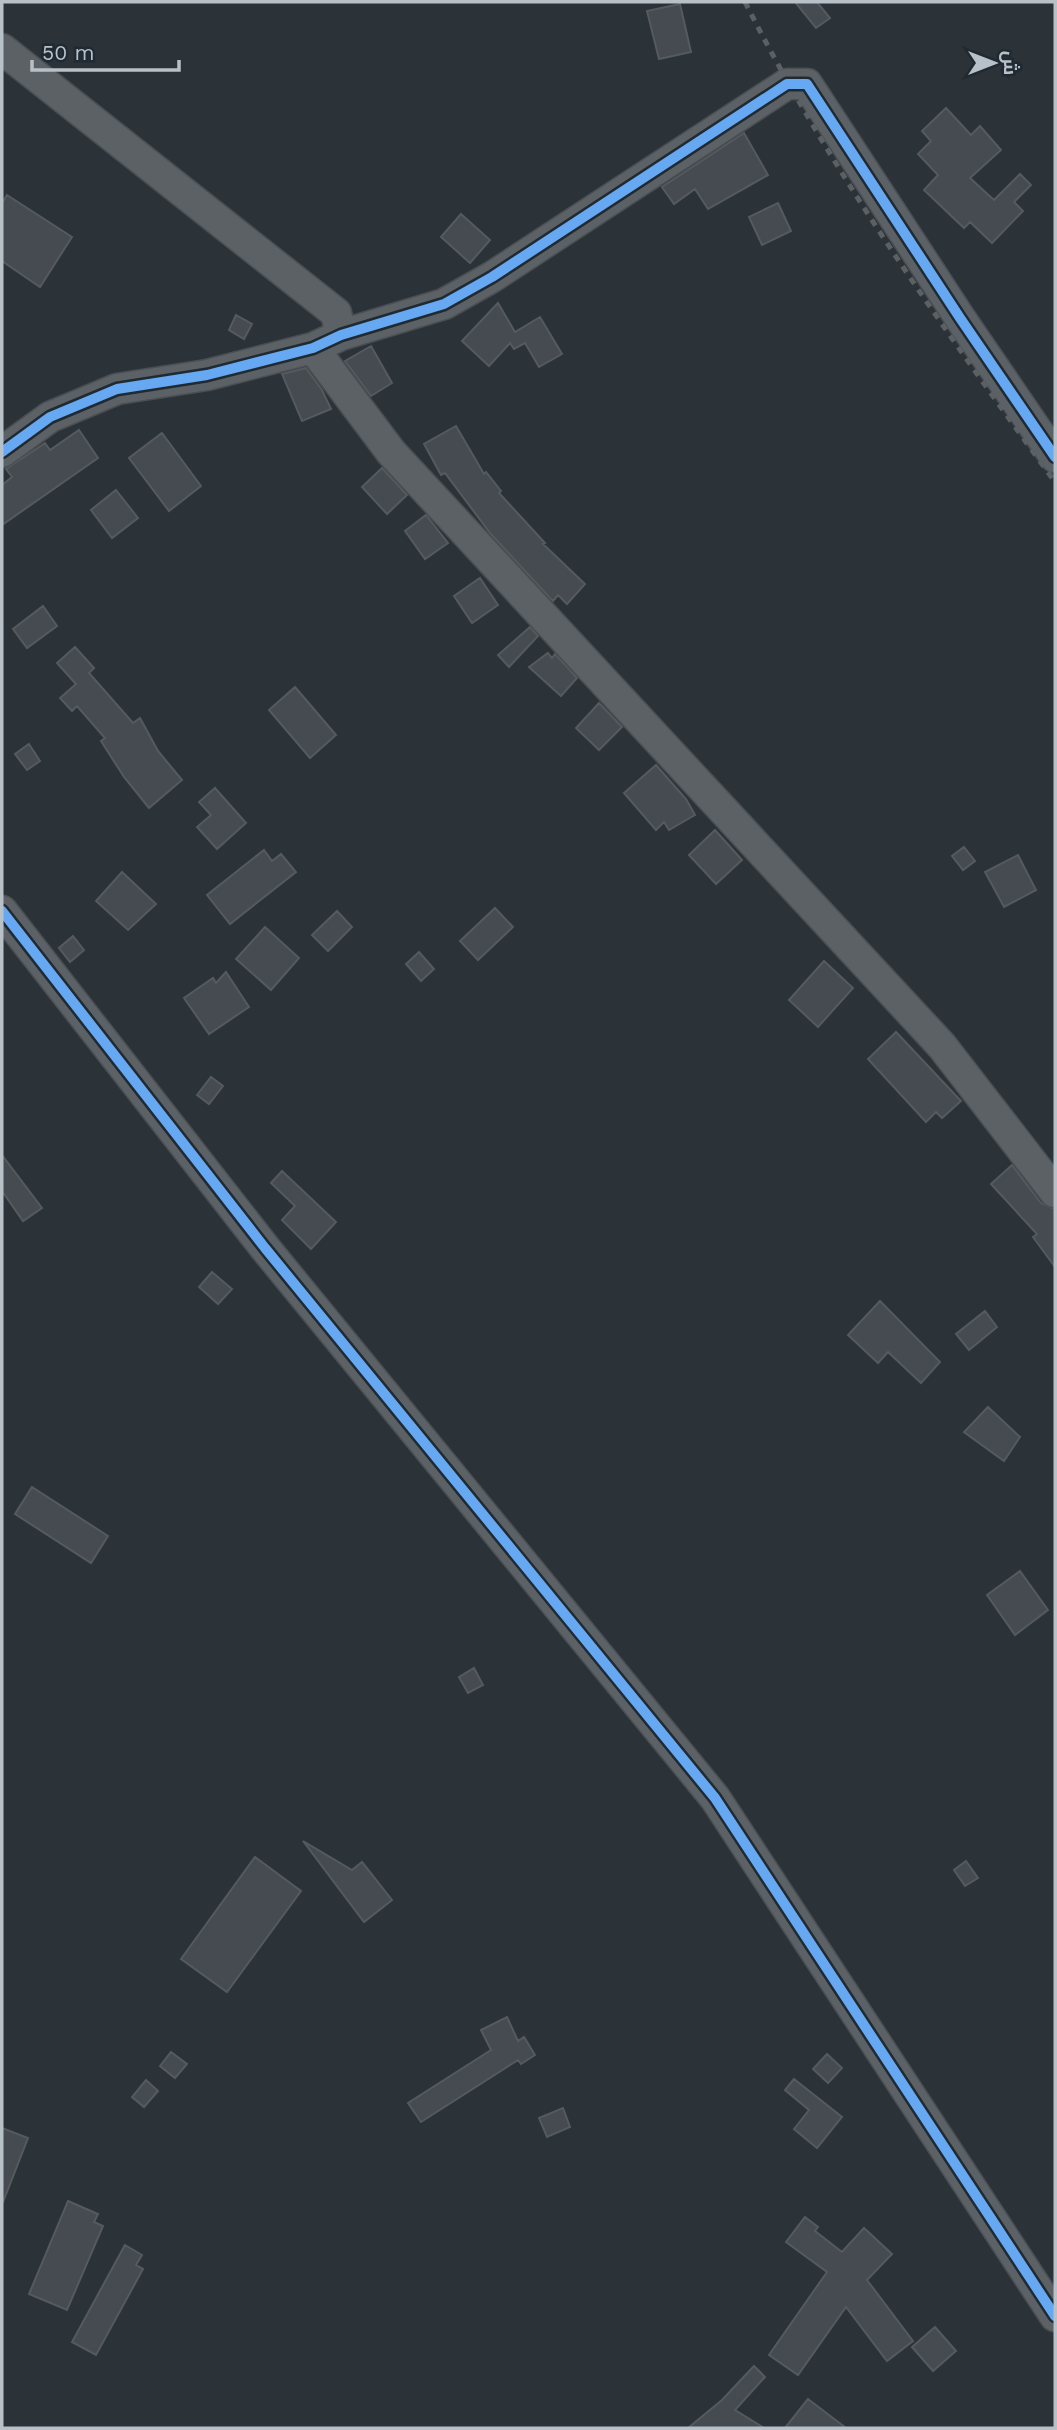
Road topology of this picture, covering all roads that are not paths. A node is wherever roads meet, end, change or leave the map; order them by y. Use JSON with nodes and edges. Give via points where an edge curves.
{"nodes":[{"id":1,"x":2,"y":49,"type":"edge"},
{"id":2,"x":341,"y":335,"type":"junction"},
{"id":3,"x":313,"y":348,"type":"junction"},
{"id":4,"x":2,"y":452,"type":"edge"},
{"id":5,"x":1055,"y":457,"type":"edge"},
{"id":6,"x":2,"y":911,"type":"edge"},
{"id":7,"x":1055,"y":1192,"type":"edge"},
{"id":8,"x":1055,"y":2316,"type":"edge"}],
"edges":[{"from":1,"to":2,"type":"street","via":[[336,313]]},
{"from":2,"to":3,"type":"street"},
{"from":2,"to":5,"type":"street","via":[[444,304],[787,84],[807,84]]},
{"from":3,"to":4,"type":"street","via":[[206,375],[117,389],[50,417]]},
{"from":3,"to":7,"type":"street","via":[[391,452],[942,1046]]},
{"from":6,"to":8,"type":"street","via":[[265,1248],[715,1798]]}]}
